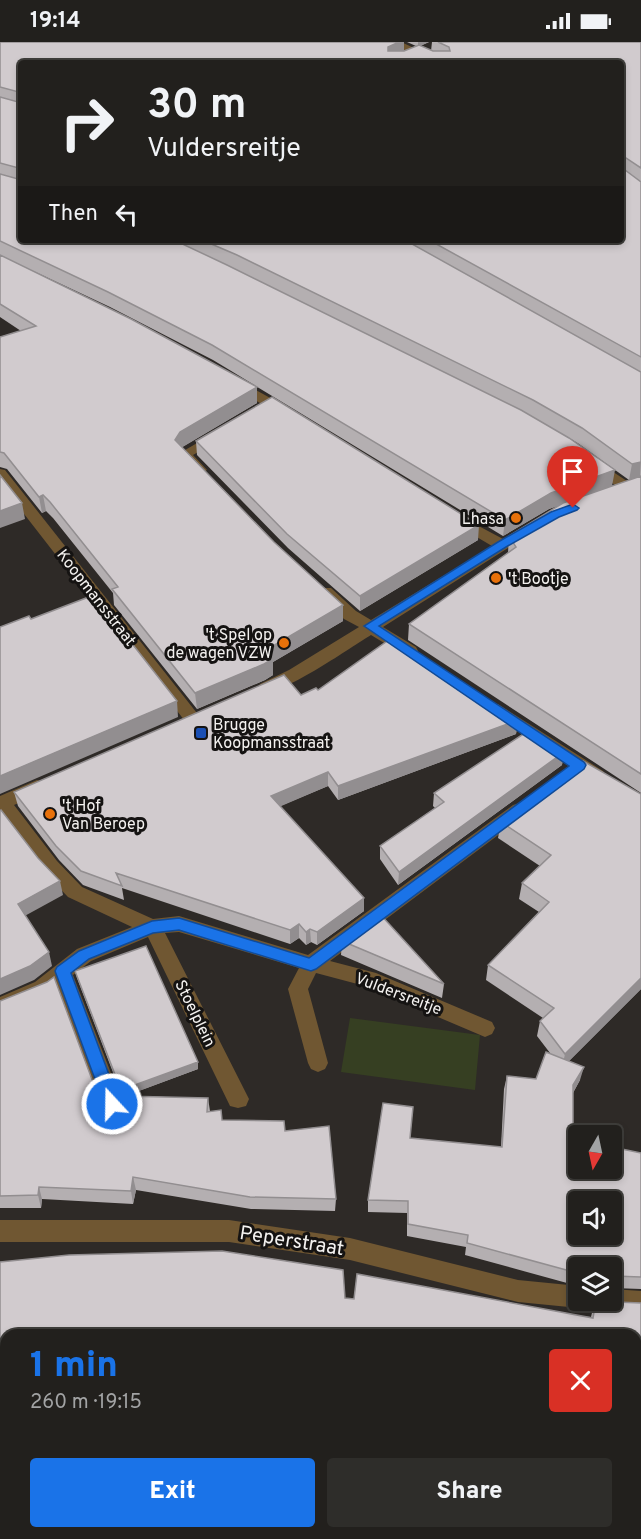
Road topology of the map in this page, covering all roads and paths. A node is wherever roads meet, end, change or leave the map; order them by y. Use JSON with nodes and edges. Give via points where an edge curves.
{"nodes":[{"id":1,"x":392,"y":42,"type":"edge"},
{"id":2,"x":435,"y":45,"type":"dead end"},
{"id":3,"x":418,"y":52,"type":"junction"},
{"id":4,"x":402,"y":59,"type":"edge"},
{"id":5,"x":435,"y":60,"type":"edge"},
{"id":6,"x":221,"y":374,"type":"edge"},
{"id":7,"x":272,"y":403,"type":"junction"},
{"id":8,"x":253,"y":414,"type":"edge"},
{"id":9,"x":301,"y":422,"type":"edge"},
{"id":10,"x":225,"y":431,"type":"edge"},
{"id":11,"x":582,"y":455,"type":"edge"},
{"id":12,"x":0,"y":473,"type":"edge"},
{"id":13,"x":210,"y":480,"type":"edge"},
{"id":14,"x":634,"y":486,"type":"edge"},
{"id":15,"x":607,"y":495,"type":"edge"},
{"id":16,"x":447,"y":513,"type":"edge"},
{"id":17,"x":546,"y":519,"type":"edge"},
{"id":18,"x":502,"y":545,"type":"junction"},
{"id":19,"x":316,"y":584,"type":"edge"},
{"id":20,"x":370,"y":626,"type":"junction"},
{"id":21,"x":423,"y":660,"type":"edge"},
{"id":22,"x":252,"y":694,"type":"edge"},
{"id":23,"x":482,"y":699,"type":"edge"},
{"id":24,"x":214,"y":712,"type":"edge"},
{"id":25,"x":194,"y":721,"type":"junction"},
{"id":26,"x":173,"y":729,"type":"edge"},
{"id":27,"x":579,"y":765,"type":"junction"},
{"id":28,"x":560,"y":780,"type":"edge"},
{"id":29,"x":50,"y":782,"type":"edge"},
{"id":30,"x":614,"y":787,"type":"edge"},
{"id":31,"x":531,"y":801,"type":"edge"},
{"id":32,"x":1,"y":803,"type":"edge"},
{"id":33,"x":152,"y":927,"type":"junction"},
{"id":34,"x":311,"y":964,"type":"junction"},
{"id":35,"x":62,"y":971,"type":"junction"},
{"id":36,"x":0,"y":1006,"type":"edge"},
{"id":37,"x":485,"y":1028,"type":"dead end"},
{"id":38,"x":318,"y":1063,"type":"dead end"},
{"id":39,"x":238,"y":1099,"type":"dead end"},
{"id":40,"x":112,"y":1104,"type":"edge"},
{"id":41,"x":0,"y":1231,"type":"edge"},
{"id":42,"x":568,"y":1296,"type":"edge"},
{"id":43,"x":622,"y":1301,"type":"edge"},
{"id":44,"x":641,"y":1302,"type":"edge"}],
"edges":[{"from":1,"to":3,"type":"street"},
{"from":2,"to":3,"type":"street"},
{"from":3,"to":4,"type":"street"},
{"from":3,"to":5,"type":"street"},
{"from":6,"to":7,"type":"street"},
{"from":7,"to":8,"type":"street"},
{"from":7,"to":9,"type":"street"},
{"from":10,"to":13,"type":"street","via":[[186,456]]},
{"from":11,"to":14,"type":"street"},
{"from":12,"to":25,"type":"street","name":"Koopmansstraat"},
{"from":14,"to":15,"type":"street"},
{"from":16,"to":18,"type":"street"},
{"from":17,"to":18,"type":"street"},
{"from":18,"to":20,"type":"street"},
{"from":19,"to":20,"type":"street","via":[[350,615]]},
{"from":20,"to":21,"type":"street"},
{"from":20,"to":22,"type":"street","via":[[295,674]]},
{"from":23,"to":27,"type":"street"},
{"from":24,"to":25,"type":"street"},
{"from":25,"to":26,"type":"street"},
{"from":27,"to":28,"type":"street"},
{"from":27,"to":30,"type":"street"},
{"from":29,"to":32,"type":"street"},
{"from":31,"to":34,"type":"street"},
{"from":32,"to":33,"type":"street","name":"Vuldersreitje","via":[[75,892]]},
{"from":33,"to":34,"type":"street","name":"Vuldersreitje","via":[[179,924]]},
{"from":33,"to":35,"type":"street","name":"Vuldersreitje","via":[[84,955]]},
{"from":33,"to":39,"type":"street","name":"Stoelplein"},
{"from":34,"to":37,"type":"street","name":"Vuldersreitje","via":[[369,979]]},
{"from":34,"to":38,"type":"street","via":[[298,989]]},
{"from":35,"to":36,"type":"street","name":"Vuldersreitje","via":[[42,988]]},
{"from":35,"to":40,"type":"street"},
{"from":41,"to":42,"type":"street","name":"Peperstraat","via":[[229,1231],[350,1249],[518,1292]]},
{"from":43,"to":44,"type":"street"}]}
